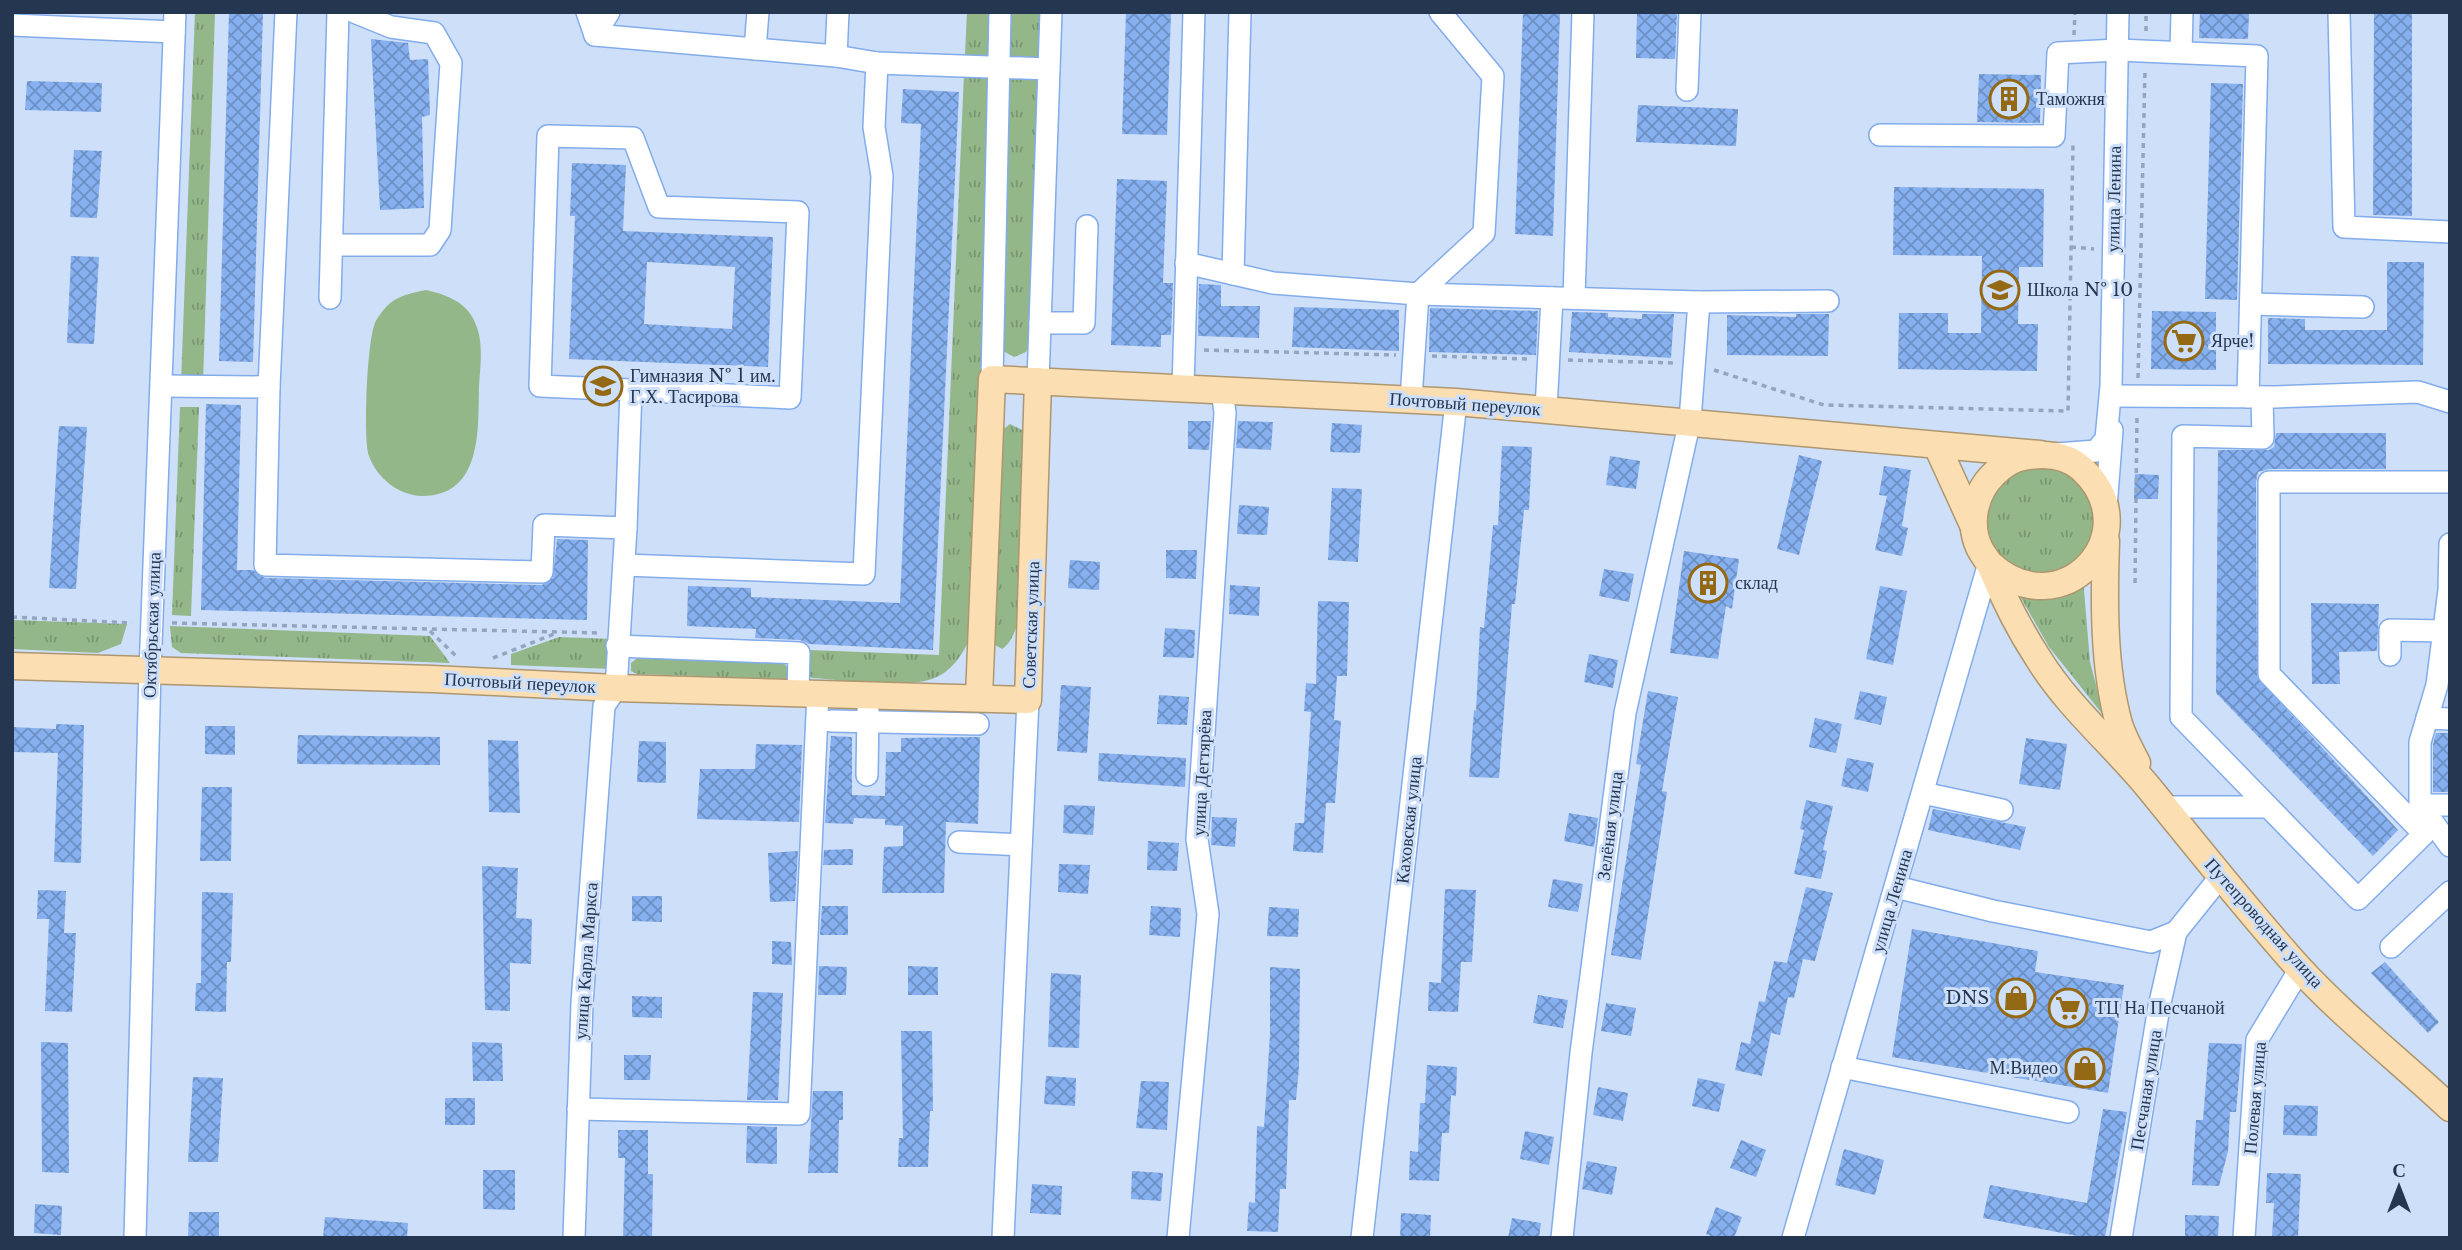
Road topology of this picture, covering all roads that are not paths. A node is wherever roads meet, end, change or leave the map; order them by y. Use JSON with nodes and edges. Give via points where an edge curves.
{"nodes":[{"id":1,"x":286,"y":12,"type":"edge"},
{"id":2,"x":338,"y":12,"type":"edge"},
{"id":3,"x":354,"y":12,"type":"edge"},
{"id":4,"x":587,"y":12,"type":"edge"},
{"id":5,"x":609,"y":12,"type":"edge"},
{"id":6,"x":758,"y":12,"type":"edge"},
{"id":7,"x":838,"y":12,"type":"edge"},
{"id":8,"x":1000,"y":12,"type":"edge"},
{"id":9,"x":1051,"y":12,"type":"edge"},
{"id":10,"x":1194,"y":12,"type":"edge"},
{"id":11,"x":1240,"y":12,"type":"edge"},
{"id":12,"x":1440,"y":12,"type":"edge"},
{"id":13,"x":1583,"y":12,"type":"edge"},
{"id":14,"x":1690,"y":12,"type":"edge"},
{"id":15,"x":2118,"y":12,"type":"edge"},
{"id":16,"x":2182,"y":12,"type":"edge"},
{"id":17,"x":2339,"y":12,"type":"edge"},
{"id":18,"x":174,"y":22,"type":"edge"},
{"id":19,"x":12,"y":25,"type":"edge"},
{"id":20,"x":595,"y":35,"type":"junction"},
{"id":21,"x":755,"y":49,"type":"junction"},
{"id":22,"x":2118,"y":50,"type":"junction"},
{"id":23,"x":2181,"y":52,"type":"junction"},
{"id":24,"x":836,"y":56,"type":"junction"},
{"id":25,"x":877,"y":63,"type":"junction"},
{"id":26,"x":999,"y":68,"type":"junction"},
{"id":27,"x":1049,"y":69,"type":"junction"},
{"id":28,"x":1687,"y":90,"type":"dead end"},
{"id":29,"x":1880,"y":135,"type":"dead end"},
{"id":30,"x":1087,"y":226,"type":"dead end"},
{"id":31,"x":2450,"y":232,"type":"edge"},
{"id":32,"x":332,"y":245,"type":"junction"},
{"id":33,"x":1186,"y":263,"type":"junction"},
{"id":34,"x":1233,"y":274,"type":"junction"},
{"id":35,"x":1418,"y":294,"type":"junction"},
{"id":36,"x":331,"y":298,"type":"dead end"},
{"id":37,"x":1552,"y":298,"type":"junction"},
{"id":38,"x":1574,"y":298,"type":"junction"},
{"id":39,"x":1828,"y":301,"type":"dead end"},
{"id":40,"x":1699,"y":302,"type":"junction"},
{"id":41,"x":2251,"y":304,"type":"junction"},
{"id":42,"x":2363,"y":306,"type":"dead end"},
{"id":43,"x":1040,"y":323,"type":"junction"},
{"id":44,"x":992,"y":379,"type":"junction"},
{"id":45,"x":1038,"y":381,"type":"junction"},
{"id":46,"x":162,"y":386,"type":"junction"},
{"id":47,"x":269,"y":387,"type":"junction"},
{"id":48,"x":1183,"y":388,"type":"junction"},
{"id":49,"x":631,"y":390,"type":"junction"},
{"id":50,"x":1222,"y":390,"type":"junction"},
{"id":51,"x":2112,"y":391,"type":"junction"},
{"id":52,"x":2255,"y":397,"type":"junction"},
{"id":53,"x":1411,"y":399,"type":"junction"},
{"id":54,"x":1456,"y":402,"type":"junction"},
{"id":55,"x":2450,"y":402,"type":"edge"},
{"id":56,"x":1546,"y":409,"type":"junction"},
{"id":57,"x":1690,"y":420,"type":"junction"},
{"id":58,"x":1937,"y":446,"type":"junction"},
{"id":59,"x":2040,"y":454,"type":"junction"},
{"id":60,"x":2450,"y":482,"type":"edge"},
{"id":61,"x":2106,"y":521,"type":"junction"},
{"id":62,"x":1974,"y":527,"type":"junction"},
{"id":63,"x":625,"y":528,"type":"junction"},
{"id":64,"x":2450,"y":544,"type":"edge"},
{"id":65,"x":1989,"y":563,"type":"junction"},
{"id":66,"x":624,"y":565,"type":"junction"},
{"id":67,"x":2444,"y":631,"type":"junction"},
{"id":68,"x":617,"y":646,"type":"junction"},
{"id":69,"x":2390,"y":655,"type":"dead end"},
{"id":70,"x":12,"y":666,"type":"edge"},
{"id":71,"x":150,"y":671,"type":"junction"},
{"id":72,"x":616,"y":688,"type":"junction"},
{"id":73,"x":808,"y":693,"type":"junction"},
{"id":74,"x":868,"y":694,"type":"junction"},
{"id":75,"x":979,"y":697,"type":"junction"},
{"id":76,"x":1028,"y":699,"type":"junction"},
{"id":77,"x":2427,"y":718,"type":"junction"},
{"id":78,"x":2450,"y":719,"type":"edge"},
{"id":79,"x":831,"y":721,"type":"dead end"},
{"id":80,"x":867,"y":722,"type":"junction"},
{"id":81,"x":978,"y":724,"type":"dead end"},
{"id":82,"x":867,"y":775,"type":"dead end"},
{"id":83,"x":1923,"y":793,"type":"junction"},
{"id":84,"x":2156,"y":797,"type":"junction"},
{"id":85,"x":2420,"y":805,"type":"junction"},
{"id":86,"x":2450,"y":805,"type":"edge"},
{"id":87,"x":2268,"y":807,"type":"junction"},
{"id":88,"x":2002,"y":810,"type":"dead end"},
{"id":89,"x":959,"y":842,"type":"dead end"},
{"id":90,"x":1021,"y":845,"type":"junction"},
{"id":91,"x":2450,"y":846,"type":"edge"},
{"id":92,"x":2221,"y":876,"type":"junction"},
{"id":93,"x":1896,"y":887,"type":"junction"},
{"id":94,"x":2450,"y":892,"type":"edge"},
{"id":95,"x":2176,"y":932,"type":"junction"},
{"id":96,"x":2391,"y":947,"type":"dead end"},
{"id":97,"x":2301,"y":969,"type":"junction"},
{"id":98,"x":1843,"y":1067,"type":"junction"},
{"id":99,"x":2450,"y":1108,"type":"edge"},
{"id":100,"x":578,"y":1109,"type":"junction"},
{"id":101,"x":2068,"y":1112,"type":"dead end"},
{"id":102,"x":135,"y":1238,"type":"edge"},
{"id":103,"x":574,"y":1238,"type":"edge"},
{"id":104,"x":1003,"y":1238,"type":"edge"},
{"id":105,"x":1178,"y":1238,"type":"edge"},
{"id":106,"x":1362,"y":1238,"type":"edge"},
{"id":107,"x":1562,"y":1238,"type":"edge"},
{"id":108,"x":1793,"y":1238,"type":"edge"},
{"id":109,"x":2121,"y":1238,"type":"edge"},
{"id":110,"x":2244,"y":1238,"type":"edge"}],
"edges":[{"from":1,"to":47,"type":"street"},
{"from":2,"to":32,"type":"street"},
{"from":3,"to":32,"type":"street","via":[[391,27],[434,33],[451,63],[440,230],[430,245]]},
{"from":4,"to":20,"type":"street"},
{"from":5,"to":20,"type":"street"},
{"from":6,"to":21,"type":"street"},
{"from":7,"to":24,"type":"street"},
{"from":8,"to":26,"type":"street"},
{"from":9,"to":27,"type":"street","name":"Советская улица"},
{"from":10,"to":33,"type":"street"},
{"from":11,"to":34,"type":"street"},
{"from":12,"to":35,"type":"street","via":[[1493,76],[1484,233]]},
{"from":13,"to":38,"type":"street"},
{"from":14,"to":28,"type":"street"},
{"from":15,"to":22,"type":"street","name":"улица Ленина"},
{"from":16,"to":23,"type":"street"},
{"from":17,"to":31,"type":"street","via":[[2344,227]]},
{"from":18,"to":19,"type":"street"},
{"from":18,"to":46,"type":"street","name":"Октябрьская улица"},
{"from":20,"to":21,"type":"street"},
{"from":21,"to":24,"type":"street"},
{"from":22,"to":23,"type":"street"},
{"from":22,"to":29,"type":"street","via":[[2058,53],[2054,136]]},
{"from":22,"to":51,"type":"street","name":"улица Ленина"},
{"from":23,"to":41,"type":"street","via":[[2257,56]]},
{"from":24,"to":25,"type":"street"},
{"from":25,"to":26,"type":"street"},
{"from":25,"to":66,"type":"street","via":[[874,127],[882,176],[864,574]]},
{"from":26,"to":27,"type":"street"},
{"from":26,"to":44,"type":"street"},
{"from":27,"to":43,"type":"street","name":"Советская улица"},
{"from":30,"to":43,"type":"street","via":[[1084,323]]},
{"from":32,"to":36,"type":"street"},
{"from":33,"to":34,"type":"street"},
{"from":33,"to":48,"type":"street"},
{"from":34,"to":35,"type":"street","via":[[1273,283]]},
{"from":35,"to":37,"type":"street"},
{"from":35,"to":53,"type":"street"},
{"from":37,"to":38,"type":"street"},
{"from":37,"to":56,"type":"street"},
{"from":38,"to":40,"type":"street"},
{"from":39,"to":40,"type":"street"},
{"from":40,"to":57,"type":"street","name":"Зелёная улица"},
{"from":41,"to":42,"type":"street"},
{"from":41,"to":52,"type":"street"},
{"from":43,"to":45,"type":"street","name":"Советская улица"},
{"from":44,"to":45,"type":"main road","name":"Почтовый переулок"},
{"from":44,"to":75,"type":"main road"},
{"from":45,"to":48,"type":"main road","name":"Почтовый переулок"},
{"from":45,"to":76,"type":"main road","name":"Советская улица"},
{"from":46,"to":47,"type":"street"},
{"from":46,"to":71,"type":"street","name":"Октябрьская улица"},
{"from":47,"to":63,"type":"street","via":[[265,565],[542,572],[544,525]]},
{"from":48,"to":50,"type":"main road","name":"Почтовый переулок"},
{"from":49,"to":49,"type":"street","via":[[790,398],[798,212],[659,207],[633,138],[548,136],[540,386]]},
{"from":49,"to":63,"type":"street"},
{"from":50,"to":53,"type":"main road","name":"Почтовый переулок"},
{"from":50,"to":105,"type":"street","name":"улица Дегтярёва","via":[[1225,413],[1197,839],[1209,914]]},
{"from":51,"to":52,"type":"street","via":[[2138,397]]},
{"from":51,"to":59,"type":"street","name":"улица Ленина","via":[[2103,445],[2087,453]]},
{"from":51,"to":61,"type":"street","name":"улица Ленина"},
{"from":52,"to":55,"type":"street","via":[[2418,392]]},
{"from":52,"to":87,"type":"street","via":[[2263,438],[2183,436],[2180,717]]},
{"from":53,"to":54,"type":"main road","name":"Почтовый переулок"},
{"from":54,"to":56,"type":"main road","name":"Почтовый переулок"},
{"from":54,"to":106,"type":"street","name":"Каховская улица"},
{"from":56,"to":57,"type":"main road","name":"Почтовый переулок"},
{"from":57,"to":58,"type":"main road","name":"Почтовый переулок"},
{"from":57,"to":107,"type":"street","name":"Зелёная улица","via":[[1625,713]]},
{"from":58,"to":59,"type":"main road","name":"Почтовый переулок"},
{"from":58,"to":62,"type":"main road"},
{"from":59,"to":61,"type":"main road","via":[[2079,466],[2097,484]]},
{"from":59,"to":62,"type":"main road","via":[[2018,458],[1989,479],[1975,508]]},
{"from":60,"to":87,"type":"street","via":[[2269,482],[2269,674],[2424,834],[2358,899]]},
{"from":61,"to":65,"type":"main road","via":[[2093,562],[2063,584],[2016,583]]},
{"from":61,"to":84,"type":"main road","name":"улица Ленина","via":[[2104,597],[2113,688],[2120,725]]},
{"from":62,"to":65,"type":"main road"},
{"from":63,"to":66,"type":"street"},
{"from":64,"to":67,"type":"street"},
{"from":65,"to":83,"type":"street","name":"улица Ленина"},
{"from":65,"to":84,"type":"main road","via":[[2004,601],[2039,661]]},
{"from":66,"to":68,"type":"street"},
{"from":67,"to":69,"type":"street","via":[[2390,631]]},
{"from":67,"to":77,"type":"street"},
{"from":68,"to":72,"type":"street"},
{"from":68,"to":73,"type":"street","via":[[799,653]]},
{"from":70,"to":71,"type":"main road","name":"Почтовый переулок"},
{"from":71,"to":72,"type":"main road","name":"Почтовый переулок"},
{"from":71,"to":102,"type":"street","name":"Октябрьская улица"},
{"from":72,"to":73,"type":"main road","name":"Почтовый переулок"},
{"from":72,"to":100,"type":"street","name":"улица Карла Маркса","via":[[604,706]]},
{"from":73,"to":74,"type":"main road","name":"Почтовый переулок"},
{"from":73,"to":100,"type":"street","via":[[799,1114]]},
{"from":74,"to":75,"type":"main road","name":"Почтовый переулок"},
{"from":74,"to":80,"type":"street"},
{"from":75,"to":76,"type":"main road","name":"Почтовый переулок"},
{"from":76,"to":90,"type":"street","name":"Советская улица"},
{"from":77,"to":78,"type":"street"},
{"from":77,"to":85,"type":"street","via":[[2420,743]]},
{"from":79,"to":80,"type":"street"},
{"from":80,"to":81,"type":"street"},
{"from":80,"to":82,"type":"street"},
{"from":83,"to":88,"type":"street"},
{"from":83,"to":93,"type":"street","name":"улица Ленина"},
{"from":84,"to":87,"type":"street"},
{"from":84,"to":92,"type":"main road","name":"Путепроводная улица"},
{"from":85,"to":86,"type":"street"},
{"from":85,"to":91,"type":"street"},
{"from":89,"to":90,"type":"street"},
{"from":90,"to":104,"type":"street","name":"Советская улица"},
{"from":92,"to":95,"type":"street","name":"Песчаная улица"},
{"from":92,"to":97,"type":"main road","name":"Путепроводная улица"},
{"from":93,"to":95,"type":"street","via":[[2151,943]]},
{"from":93,"to":98,"type":"street","name":"улица Ленина"},
{"from":94,"to":96,"type":"street"},
{"from":95,"to":109,"type":"street","name":"Песчаная улица"},
{"from":97,"to":99,"type":"main road","name":"Путепроводная улица"},
{"from":97,"to":110,"type":"street","name":"Полевая улица","via":[[2257,1040]]},
{"from":98,"to":101,"type":"street"},
{"from":98,"to":108,"type":"street","name":"улица Ленина"},
{"from":100,"to":103,"type":"street","name":"улица Карла Маркса"}]}
